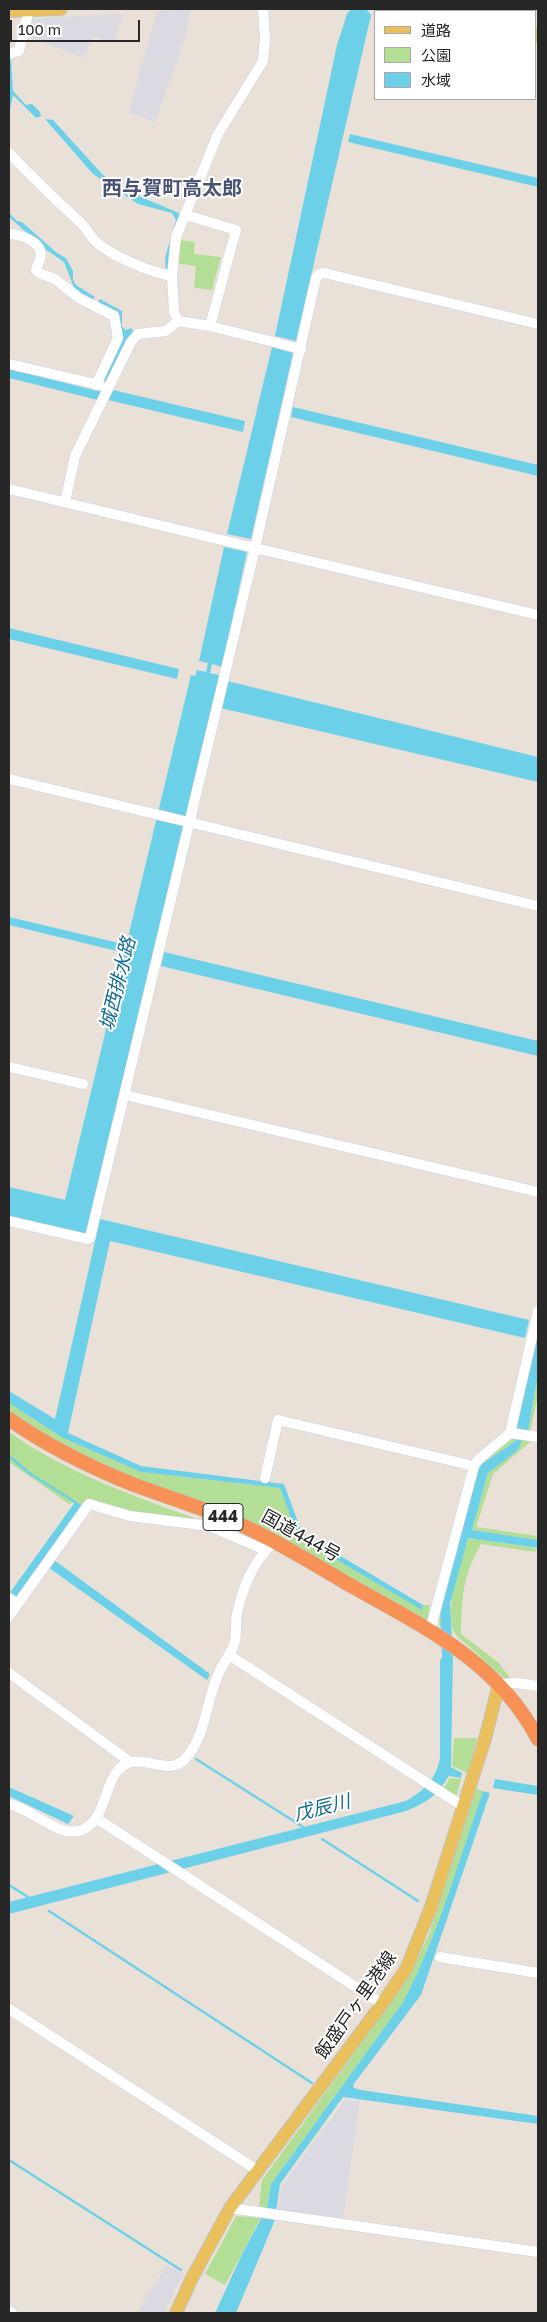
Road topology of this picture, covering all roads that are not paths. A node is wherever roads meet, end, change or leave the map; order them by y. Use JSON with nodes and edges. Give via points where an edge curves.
{"nodes":[{"id":1,"x":61,"y":9,"type":"edge"},
{"id":2,"x":263,"y":9,"type":"edge"},
{"id":3,"x":29,"y":10,"type":"edge"},
{"id":4,"x":9,"y":11,"type":"edge"},
{"id":5,"x":9,"y":54,"type":"edge"},
{"id":6,"x":9,"y":153,"type":"edge"},
{"id":7,"x":186,"y":215,"type":"junction"},
{"id":8,"x":9,"y":234,"type":"edge"},
{"id":9,"x":172,"y":276,"type":"junction"},
{"id":10,"x":178,"y":321,"type":"junction"},
{"id":11,"x":538,"y":324,"type":"edge"},
{"id":12,"x":210,"y":326,"type":"junction"},
{"id":13,"x":300,"y":348,"type":"junction"},
{"id":14,"x":9,"y":364,"type":"edge"},
{"id":15,"x":96,"y":384,"type":"junction"},
{"id":16,"x":108,"y":387,"type":"junction"},
{"id":17,"x":9,"y":488,"type":"edge"},
{"id":18,"x":65,"y":502,"type":"junction"},
{"id":19,"x":255,"y":548,"type":"junction"},
{"id":20,"x":538,"y":615,"type":"edge"},
{"id":21,"x":9,"y":780,"type":"edge"},
{"id":22,"x":188,"y":822,"type":"junction"},
{"id":23,"x":538,"y":906,"type":"edge"},
{"id":24,"x":9,"y":1067,"type":"edge"},
{"id":25,"x":83,"y":1084,"type":"dead end"},
{"id":26,"x":125,"y":1094,"type":"junction"},
{"id":27,"x":538,"y":1192,"type":"edge"},
{"id":28,"x":9,"y":1221,"type":"edge"},
{"id":29,"x":538,"y":1311,"type":"edge"},
{"id":30,"x":9,"y":1419,"type":"edge"},
{"id":31,"x":510,"y":1433,"type":"junction"},
{"id":32,"x":538,"y":1437,"type":"edge"},
{"id":33,"x":474,"y":1466,"type":"junction"},
{"id":34,"x":265,"y":1478,"type":"dead end"},
{"id":35,"x":270,"y":1546,"type":"junction"},
{"id":36,"x":13,"y":1601,"type":"edge"},
{"id":37,"x":9,"y":1616,"type":"edge"},
{"id":38,"x":430,"y":1631,"type":"junction"},
{"id":39,"x":229,"y":1655,"type":"junction"},
{"id":40,"x":9,"y":1673,"type":"edge"},
{"id":41,"x":499,"y":1684,"type":"junction"},
{"id":42,"x":538,"y":1686,"type":"edge"},
{"id":43,"x":538,"y":1739,"type":"edge"},
{"id":44,"x":129,"y":1761,"type":"junction"},
{"id":45,"x":9,"y":1804,"type":"edge"},
{"id":46,"x":464,"y":1807,"type":"junction"},
{"id":47,"x":96,"y":1818,"type":"junction"},
{"id":48,"x":440,"y":1957,"type":"dead end"},
{"id":49,"x":538,"y":1973,"type":"edge"},
{"id":50,"x":382,"y":2004,"type":"junction"},
{"id":51,"x":9,"y":2009,"type":"edge"},
{"id":52,"x":257,"y":2170,"type":"junction"},
{"id":53,"x":230,"y":2208,"type":"junction"},
{"id":54,"x":538,"y":2252,"type":"edge"},
{"id":55,"x":176,"y":2313,"type":"edge"}],
"edges":[{"from":1,"to":3,"type":"main road"},
{"from":2,"to":7,"type":"street","via":[[265,38],[262,61],[218,134]]},
{"from":3,"to":4,"type":"main road"},
{"from":3,"to":5,"type":"street","via":[[19,51]]},
{"from":6,"to":9,"type":"street","via":[[96,241],[137,264]]},
{"from":7,"to":9,"type":"street","via":[[176,237]]},
{"from":7,"to":12,"type":"street","via":[[236,230]]},
{"from":8,"to":15,"type":"street","via":[[27,238],[38,247],[41,254],[38,273],[55,279],[80,298],[114,316],[118,338]]},
{"from":9,"to":10,"type":"street","via":[[174,312]]},
{"from":10,"to":12,"type":"street"},
{"from":10,"to":16,"type":"street","via":[[166,331],[138,334]]},
{"from":11,"to":13,"type":"street","via":[[324,273],[316,278]]},
{"from":12,"to":13,"type":"street"},
{"from":13,"to":19,"type":"street"},
{"from":14,"to":15,"type":"street"},
{"from":15,"to":16,"type":"street"},
{"from":16,"to":18,"type":"street","via":[[75,456]]},
{"from":17,"to":18,"type":"street"},
{"from":18,"to":19,"type":"street"},
{"from":19,"to":20,"type":"street"},
{"from":19,"to":22,"type":"street"},
{"from":21,"to":22,"type":"street"},
{"from":22,"to":23,"type":"street"},
{"from":22,"to":26,"type":"street"},
{"from":24,"to":25,"type":"street"},
{"from":26,"to":27,"type":"street"},
{"from":26,"to":28,"type":"street","via":[[90,1238]]},
{"from":29,"to":31,"type":"street"},
{"from":30,"to":35,"type":"highway","name":"国道444号","number":"444","via":[[83,1462],[228,1520]]},
{"from":31,"to":32,"type":"street"},
{"from":31,"to":33,"type":"street"},
{"from":33,"to":34,"type":"street","via":[[278,1420]]},
{"from":33,"to":38,"type":"street"},
{"from":35,"to":36,"type":"street","via":[[209,1526],[130,1516],[89,1504]]},
{"from":35,"to":38,"type":"highway","name":"国道444号","number":"444"},
{"from":35,"to":39,"type":"street","via":[[247,1576],[236,1616],[235,1640]]},
{"from":36,"to":37,"type":"street"},
{"from":38,"to":41,"type":"highway","name":"国道444号","number":"444","via":[[463,1652]]},
{"from":39,"to":44,"type":"street","via":[[218,1675],[203,1723],[184,1760],[173,1766]]},
{"from":39,"to":46,"type":"street"},
{"from":40,"to":44,"type":"street"},
{"from":41,"to":42,"type":"street"},
{"from":41,"to":43,"type":"highway","name":"国道444号","number":"444"},
{"from":41,"to":46,"type":"main road","name":"飯盛戸ヶ里港線"},
{"from":44,"to":47,"type":"street","via":[[113,1777]]},
{"from":45,"to":47,"type":"street","via":[[65,1831],[79,1831]]},
{"from":46,"to":50,"type":"main road","name":"飯盛戸ヶ里港線","via":[[416,1946],[406,1969]]},
{"from":47,"to":50,"type":"street"},
{"from":48,"to":49,"type":"street"},
{"from":50,"to":52,"type":"main road","name":"飯盛戸ヶ里港線"},
{"from":51,"to":52,"type":"street"},
{"from":52,"to":53,"type":"main road","name":"飯盛戸ヶ里港線"},
{"from":53,"to":54,"type":"street"},
{"from":53,"to":55,"type":"main road","name":"飯盛戸ヶ里港線"}]}
